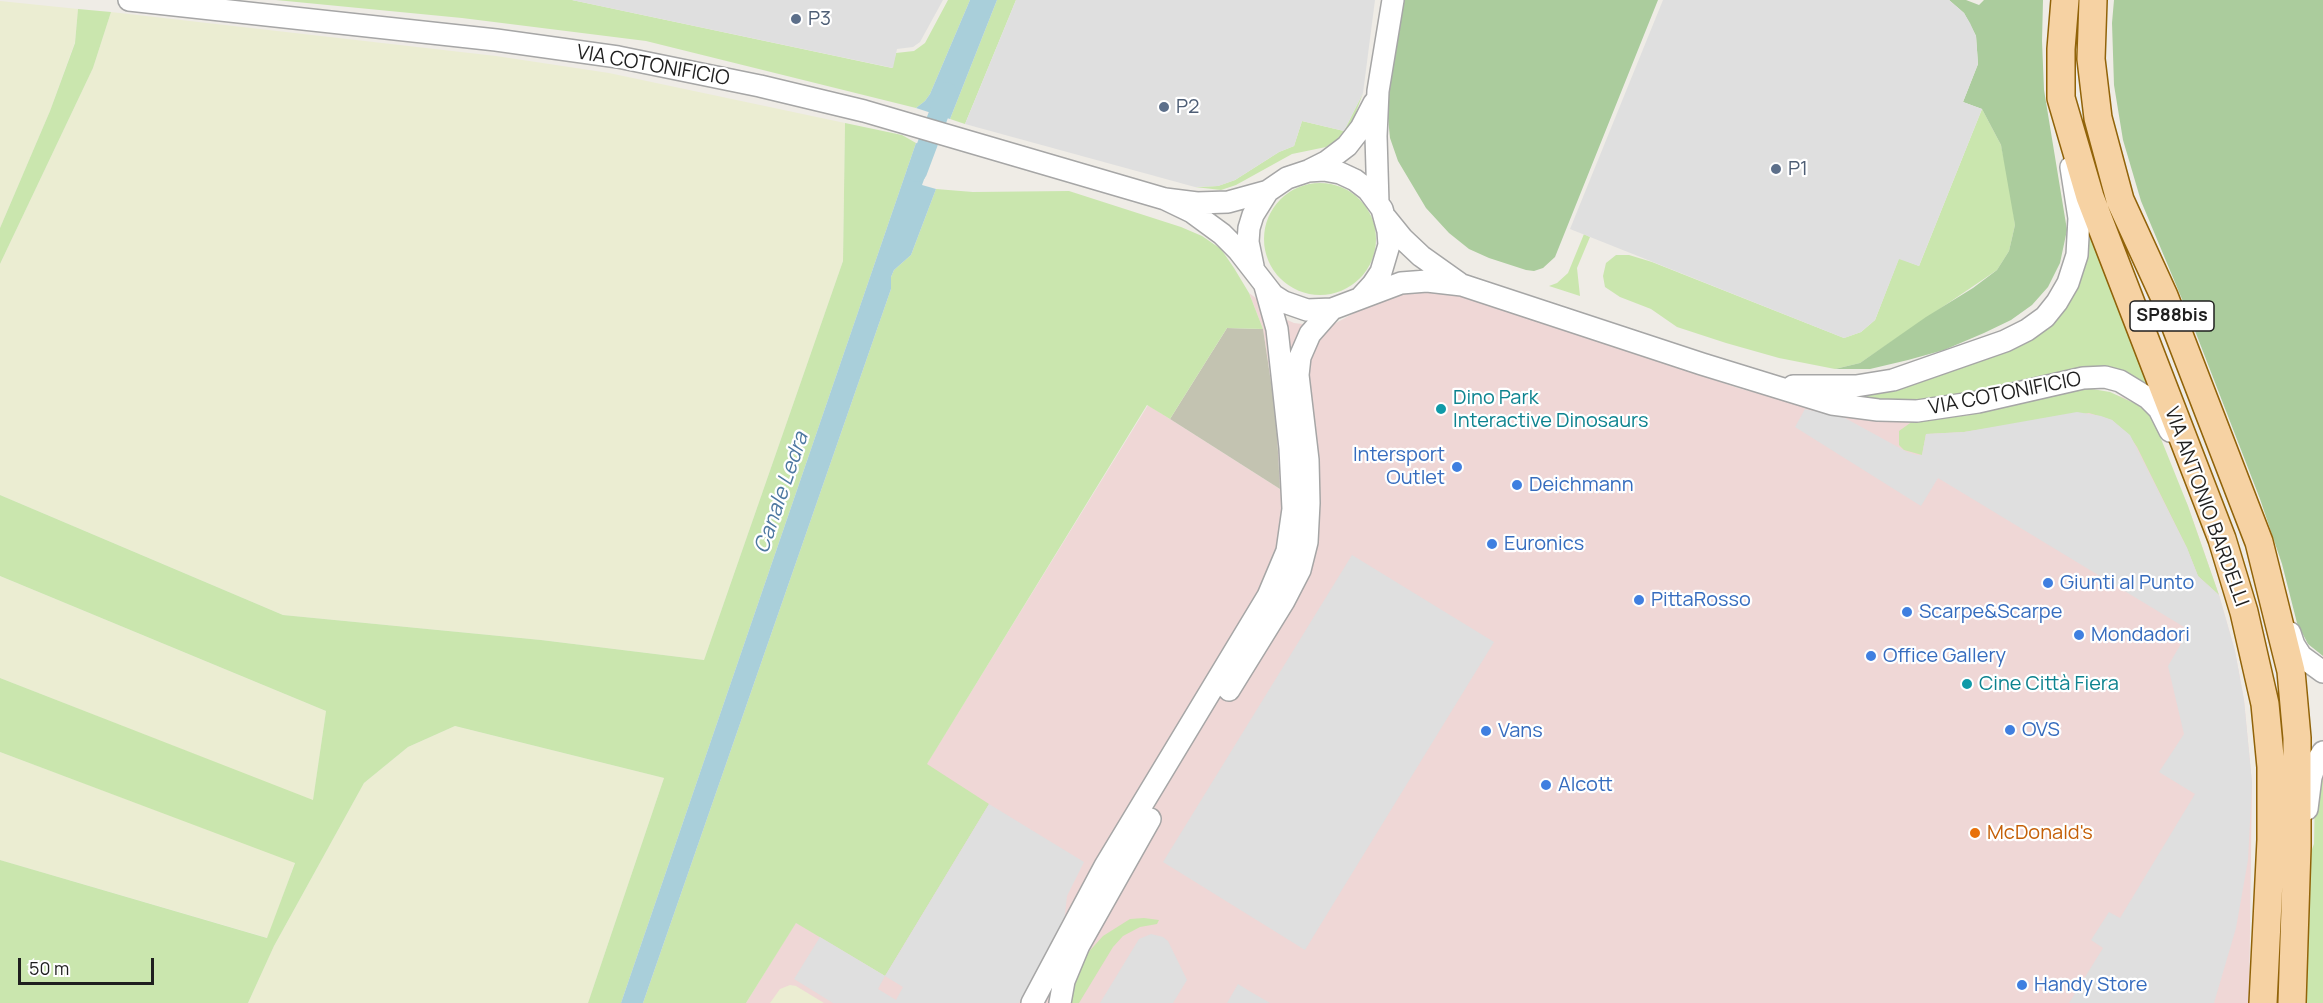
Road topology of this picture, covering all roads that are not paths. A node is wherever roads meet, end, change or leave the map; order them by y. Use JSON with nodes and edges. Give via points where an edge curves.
{"nodes":[{"id":1,"x":129,"y":0,"type":"edge"},
{"id":2,"x":1393,"y":0,"type":"edge"},
{"id":3,"x":2065,"y":0,"type":"edge"},
{"id":4,"x":2092,"y":0,"type":"edge"},
{"id":5,"x":1378,"y":91,"type":"junction"},
{"id":6,"x":2061,"y":98,"type":"junction"},
{"id":7,"x":1308,"y":171,"type":"junction"},
{"id":8,"x":1268,"y":191,"type":"junction"},
{"id":9,"x":1165,"y":199,"type":"junction"},
{"id":10,"x":1382,"y":210,"type":"junction"},
{"id":11,"x":1259,"y":278,"type":"junction"},
{"id":12,"x":1462,"y":285,"type":"junction"},
{"id":13,"x":1342,"y":306,"type":"junction"},
{"id":14,"x":1771,"y":385,"type":"junction"},
{"id":15,"x":2222,"y":539,"type":"junction"},
{"id":16,"x":2259,"y":542,"type":"junction"},
{"id":17,"x":2323,"y":672,"type":"edge"},
{"id":18,"x":2323,"y":752,"type":"edge"},
{"id":19,"x":2297,"y":847,"type":"junction"},
{"id":20,"x":1032,"y":1003,"type":"edge"},
{"id":21,"x":1060,"y":1003,"type":"edge"},
{"id":22,"x":2263,"y":1003,"type":"edge"},
{"id":23,"x":2292,"y":1003,"type":"edge"}],
"edges":[{"from":1,"to":9,"type":"street","name":"VIA COTONIFICIO","via":[[618,57],[864,111]]},
{"from":2,"to":5,"type":"street"},
{"from":3,"to":6,"type":"main road","number":"SP88bis"},
{"from":4,"to":16,"type":"main road","number":"SP88bis","via":[[2091,59],[2098,118],[2120,200],[2164,296]]},
{"from":5,"to":7,"type":"street","via":[[1370,114],[1347,146]]},
{"from":5,"to":10,"type":"street","via":[[1376,136]]},
{"from":6,"to":14,"type":"street","name":"VIA COTONIFICIO","via":[[2079,238],[2068,283],[2045,317],[2005,341],[1893,380],[1856,386]]},
{"from":6,"to":15,"type":"main road","name":"VIA ANTONIO BARDELLI","number":"SP88bis","via":[[2090,197]]},
{"from":7,"to":8,"type":"street","name":"VIA COTONIFICIO","via":[[1287,178]]},
{"from":7,"to":10,"type":"street","name":"VIA COTONIFICIO","via":[[1340,173],[1355,180]]},
{"from":8,"to":9,"type":"street","name":"VIA COTONIFICIO","via":[[1228,202]]},
{"from":8,"to":11,"type":"street","name":"VIA COTONIFICIO","via":[[1249,228],[1248,243]]},
{"from":9,"to":11,"type":"street","name":"VIA COTONIFICIO","via":[[1210,225],[1238,250]]},
{"from":10,"to":12,"type":"street","name":"VIA COTONIFICIO","via":[[1421,256]]},
{"from":10,"to":13,"type":"street","via":[[1389,245],[1381,272],[1368,289]]},
{"from":11,"to":13,"type":"street","name":"VIA COTONIFICIO","via":[[1284,302],[1295,307],[1320,311]]},
{"from":11,"to":20,"type":"street","via":[[1277,329],[1290,448],[1293,509],[1287,551],[1268,596],[1105,866]]},
{"from":12,"to":13,"type":"street","name":"VIA COTONIFICIO","via":[[1401,283]]},
{"from":12,"to":14,"type":"street","name":"VIA COTONIFICIO"},
{"from":13,"to":21,"type":"street","via":[[1310,334],[1300,357],[1298,375],[1308,460],[1309,512],[1300,570],[1095,914],[1070,965]]},
{"from":14,"to":15,"type":"street","name":"VIA COTONIFICIO","via":[[1852,408],[1917,411],[1978,402],[2089,377],[2120,381],[2159,409],[2206,516]]},
{"from":15,"to":22,"type":"main road","name":"VIA ANTONIO BARDELLI","number":"SP88bis","via":[[2253,646],[2269,746],[2271,840]]},
{"from":16,"to":17,"type":"street","via":[[2270,557],[2294,645],[2301,657]]},
{"from":16,"to":19,"type":"main road","name":"VIA ANTONIO BARDELLI","number":"SP88bis","via":[[2283,636],[2295,709]]},
{"from":18,"to":19,"type":"street","via":[[2311,777],[2306,820]]},
{"from":19,"to":23,"type":"main road","name":"VIA ANTONIO BARDELLI","number":"SP88bis"}]}
